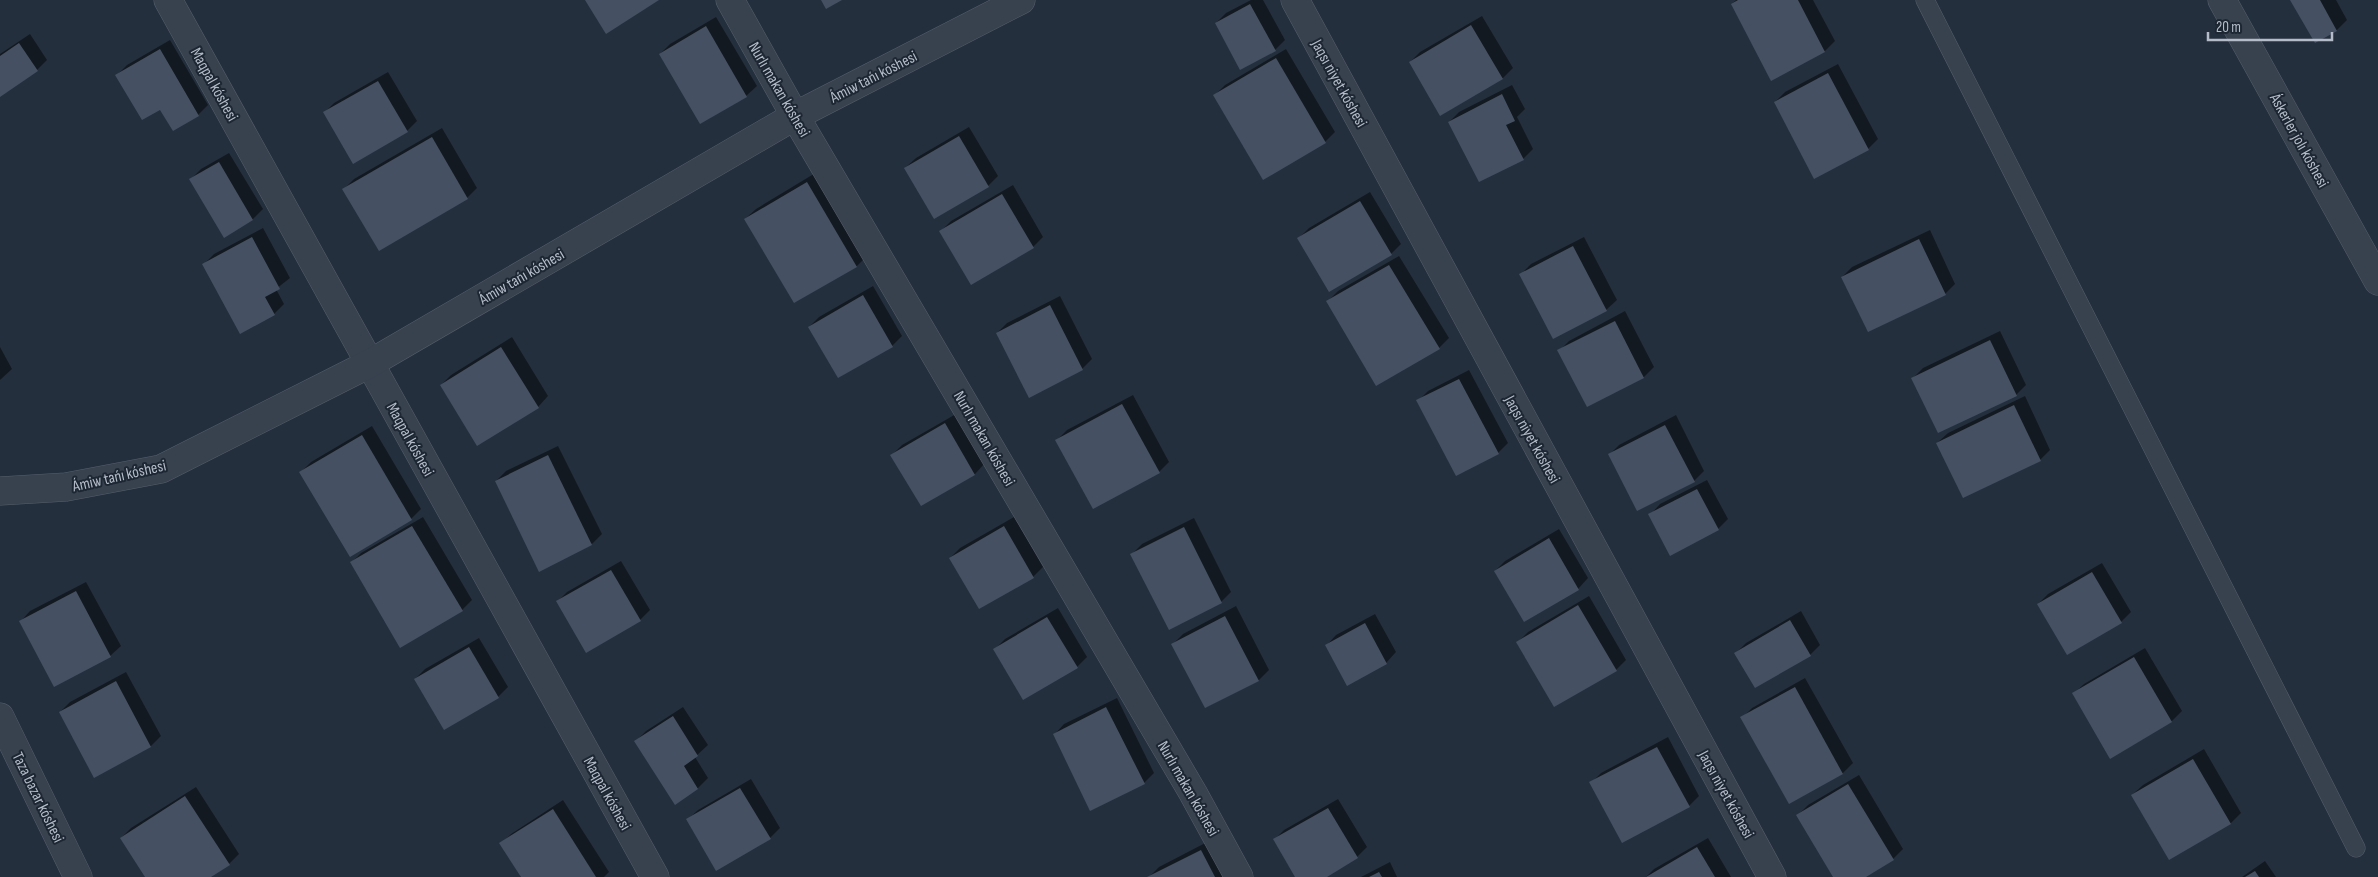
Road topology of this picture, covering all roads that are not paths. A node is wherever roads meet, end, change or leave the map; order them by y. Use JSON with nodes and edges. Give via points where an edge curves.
{"nodes":[{"id":1,"x":168,"y":0,"type":"edge"},
{"id":2,"x":730,"y":0,"type":"edge"},
{"id":3,"x":1021,"y":0,"type":"edge"},
{"id":4,"x":1295,"y":0,"type":"edge"},
{"id":5,"x":1925,"y":0,"type":"edge"},
{"id":6,"x":2222,"y":0,"type":"edge"},
{"id":7,"x":795,"y":116,"type":"junction"},
{"id":8,"x":2378,"y":280,"type":"edge"},
{"id":9,"x":369,"y":364,"type":"junction"},
{"id":10,"x":0,"y":491,"type":"edge"},
{"id":11,"x":0,"y":717,"type":"edge"},
{"id":12,"x":2356,"y":848,"type":"dead end"},
{"id":13,"x":78,"y":877,"type":"edge"},
{"id":14,"x":655,"y":877,"type":"edge"},
{"id":15,"x":1239,"y":877,"type":"edge"},
{"id":16,"x":1772,"y":877,"type":"edge"}],
"edges":[{"from":1,"to":9,"type":"street","name":"Maqpal kóshesi"},
{"from":2,"to":7,"type":"street","name":"Nurlı makan kóshesi"},
{"from":3,"to":7,"type":"street","name":"Ámiw tańı kóshesi"},
{"from":4,"to":16,"type":"street","name":"Jaqsı niyet kóshesi"},
{"from":5,"to":12,"type":"lane"},
{"from":6,"to":8,"type":"street","name":"Áskerler jolı kóshesi"},
{"from":7,"to":9,"type":"street","name":"Ámiw tańı kóshesi"},
{"from":7,"to":15,"type":"street","name":"Nurlı makan kóshesi","via":[[1188,784]]},
{"from":9,"to":10,"type":"street","name":"Ámiw tańı kóshesi","via":[[161,469],[66,487]]},
{"from":9,"to":14,"type":"street","name":"Maqpal kóshesi"},
{"from":11,"to":13,"type":"street","name":"Taza bazar kóshesi"}]}
